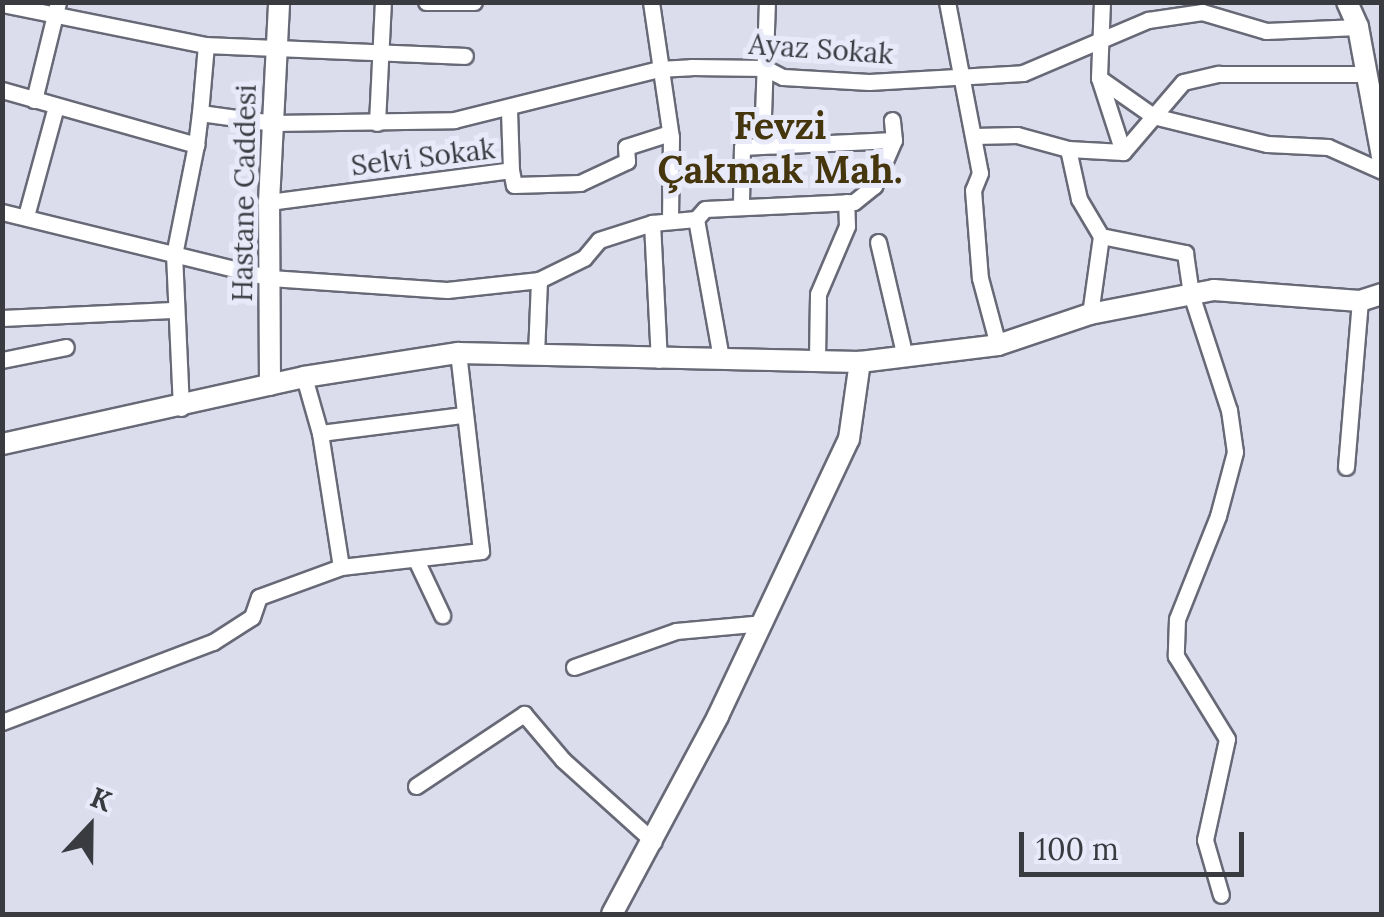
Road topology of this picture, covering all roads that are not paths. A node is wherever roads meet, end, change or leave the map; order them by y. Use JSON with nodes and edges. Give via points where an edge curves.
{"nodes":[{"id":1,"x":278,"y":2,"type":"edge"},
{"id":2,"x":383,"y":2,"type":"edge"},
{"id":3,"x":426,"y":2,"type":"edge"},
{"id":4,"x":474,"y":2,"type":"edge"},
{"id":5,"x":651,"y":2,"type":"edge"},
{"id":6,"x":766,"y":2,"type":"edge"},
{"id":7,"x":946,"y":2,"type":"edge"},
{"id":8,"x":1102,"y":2,"type":"edge"},
{"id":9,"x":1346,"y":2,"type":"edge"},
{"id":10,"x":2,"y":4,"type":"edge"},
{"id":11,"x":57,"y":10,"type":"edge"},
{"id":12,"x":1358,"y":26,"type":"junction"},
{"id":13,"x":1100,"y":37,"type":"junction"},
{"id":14,"x":206,"y":44,"type":"junction"},
{"id":15,"x":274,"y":48,"type":"junction"},
{"id":16,"x":380,"y":52,"type":"junction"},
{"id":17,"x":464,"y":56,"type":"dead end"},
{"id":18,"x":764,"y":68,"type":"junction"},
{"id":19,"x":658,"y":69,"type":"junction"},
{"id":20,"x":959,"y":74,"type":"junction"},
{"id":21,"x":1366,"y":74,"type":"junction"},
{"id":22,"x":1100,"y":78,"type":"junction"},
{"id":23,"x":2,"y":90,"type":"edge"},
{"id":24,"x":34,"y":100,"type":"junction"},
{"id":25,"x":56,"y":106,"type":"junction"},
{"id":26,"x":509,"y":110,"type":"junction"},
{"id":27,"x":200,"y":113,"type":"junction"},
{"id":28,"x":1154,"y":116,"type":"junction"},
{"id":29,"x":892,"y":120,"type":"dead end"},
{"id":30,"x":273,"y":123,"type":"junction"},
{"id":31,"x":377,"y":123,"type":"junction"},
{"id":32,"x":670,"y":134,"type":"junction"},
{"id":33,"x":974,"y":136,"type":"junction"},
{"id":34,"x":894,"y":140,"type":"junction"},
{"id":35,"x":762,"y":144,"type":"junction"},
{"id":36,"x":196,"y":145,"type":"junction"},
{"id":37,"x":1068,"y":149,"type":"junction"},
{"id":38,"x":1123,"y":152,"type":"junction"},
{"id":39,"x":1382,"y":157,"type":"edge"},
{"id":40,"x":512,"y":170,"type":"junction"},
{"id":41,"x":1382,"y":172,"type":"edge"},
{"id":42,"x":269,"y":202,"type":"junction"},
{"id":43,"x":846,"y":202,"type":"junction"},
{"id":44,"x":741,"y":203,"type":"junction"},
{"id":45,"x":2,"y":212,"type":"edge"},
{"id":46,"x":26,"y":216,"type":"junction"},
{"id":47,"x":696,"y":219,"type":"junction"},
{"id":48,"x":670,"y":220,"type":"junction"},
{"id":49,"x":652,"y":223,"type":"junction"},
{"id":50,"x":1101,"y":236,"type":"junction"},
{"id":51,"x":878,"y":242,"type":"dead end"},
{"id":52,"x":174,"y":256,"type":"junction"},
{"id":53,"x":270,"y":278,"type":"junction"},
{"id":54,"x":539,"y":280,"type":"junction"},
{"id":55,"x":1191,"y":294,"type":"junction"},
{"id":56,"x":1382,"y":294,"type":"edge"},
{"id":57,"x":1360,"y":301,"type":"junction"},
{"id":58,"x":172,"y":310,"type":"junction"},
{"id":59,"x":1090,"y":314,"type":"junction"},
{"id":60,"x":2,"y":318,"type":"edge"},
{"id":61,"x":998,"y":345,"type":"junction"},
{"id":62,"x":66,"y":348,"type":"dead end"},
{"id":63,"x":458,"y":353,"type":"junction"},
{"id":64,"x":536,"y":355,"type":"junction"},
{"id":65,"x":905,"y":357,"type":"junction"},
{"id":66,"x":720,"y":358,"type":"junction"},
{"id":67,"x":817,"y":359,"type":"junction"},
{"id":68,"x":2,"y":360,"type":"edge"},
{"id":69,"x":659,"y":360,"type":"junction"},
{"id":70,"x":860,"y":362,"type":"junction"},
{"id":71,"x":304,"y":376,"type":"junction"},
{"id":72,"x":270,"y":385,"type":"junction"},
{"id":73,"x":182,"y":408,"type":"junction"},
{"id":74,"x":462,"y":416,"type":"junction"},
{"id":75,"x":320,"y":433,"type":"junction"},
{"id":76,"x":2,"y":444,"type":"edge"},
{"id":77,"x":1346,"y":467,"type":"dead end"},
{"id":78,"x":417,"y":562,"type":"junction"},
{"id":79,"x":341,"y":567,"type":"junction"},
{"id":80,"x":442,"y":615,"type":"dead end"},
{"id":81,"x":764,"y":623,"type":"junction"},
{"id":82,"x":574,"y":668,"type":"dead end"},
{"id":83,"x":2,"y":722,"type":"edge"},
{"id":84,"x":416,"y":786,"type":"dead end"},
{"id":85,"x":654,"y":842,"type":"junction"},
{"id":86,"x":1221,"y":895,"type":"dead end"},
{"id":87,"x":612,"y":914,"type":"edge"}],
"edges":[{"from":1,"to":15,"type":"street","name":"Hastane Caddesi"},
{"from":2,"to":16,"type":"street"},
{"from":3,"to":4,"type":"street"},
{"from":5,"to":19,"type":"street"},
{"from":6,"to":18,"type":"street"},
{"from":7,"to":20,"type":"street"},
{"from":8,"to":13,"type":"street"},
{"from":9,"to":12,"type":"street"},
{"from":10,"to":11,"type":"street"},
{"from":11,"to":14,"type":"street"},
{"from":11,"to":24,"type":"street"},
{"from":12,"to":13,"type":"street","name":"Ayaz Sokak","via":[[1266,31],[1202,12],[1148,20]]},
{"from":12,"to":21,"type":"street"},
{"from":13,"to":20,"type":"street","name":"Ayaz Sokak","via":[[1023,73]]},
{"from":13,"to":22,"type":"street"},
{"from":14,"to":15,"type":"street"},
{"from":14,"to":27,"type":"street"},
{"from":15,"to":16,"type":"street"},
{"from":15,"to":30,"type":"street","name":"Hastane Caddesi"},
{"from":16,"to":17,"type":"street"},
{"from":16,"to":31,"type":"street"},
{"from":18,"to":19,"type":"street","name":"Ayaz Sokak"},
{"from":18,"to":20,"type":"street","name":"Ayaz Sokak","via":[[783,77],[868,82]]},
{"from":18,"to":35,"type":"street"},
{"from":19,"to":26,"type":"street","name":"Ayaz Sokak"},
{"from":19,"to":32,"type":"street"},
{"from":20,"to":33,"type":"street"},
{"from":21,"to":28,"type":"street","via":[[1219,74],[1183,82]]},
{"from":21,"to":39,"type":"street"},
{"from":22,"to":28,"type":"street"},
{"from":22,"to":38,"type":"street"},
{"from":23,"to":24,"type":"street"},
{"from":24,"to":25,"type":"street"},
{"from":25,"to":36,"type":"street"},
{"from":25,"to":46,"type":"street"},
{"from":26,"to":31,"type":"street","name":"Ayaz Sokak"},
{"from":26,"to":40,"type":"street"},
{"from":27,"to":30,"type":"street","name":"Ayaz Sokak"},
{"from":27,"to":36,"type":"street"},
{"from":28,"to":38,"type":"street"},
{"from":28,"to":41,"type":"street","via":[[1267,144],[1328,148]]},
{"from":29,"to":34,"type":"street"},
{"from":30,"to":31,"type":"street","name":"Ayaz Sokak"},
{"from":30,"to":42,"type":"street","name":"Hastane Caddesi"},
{"from":32,"to":40,"type":"street","name":"Selvi Sokak","via":[[626,148],[627,162],[580,183],[514,185]]},
{"from":32,"to":48,"type":"street"},
{"from":33,"to":37,"type":"street","via":[[1017,135]]},
{"from":33,"to":61,"type":"street","via":[[980,278]]},
{"from":34,"to":35,"type":"street"},
{"from":34,"to":43,"type":"street","via":[[874,186]]},
{"from":35,"to":44,"type":"street","via":[[742,146]]},
{"from":36,"to":52,"type":"street"},
{"from":37,"to":38,"type":"street"},
{"from":37,"to":50,"type":"street","via":[[1078,198]]},
{"from":40,"to":42,"type":"street","name":"Selvi Sokak"},
{"from":42,"to":53,"type":"street","name":"Hastane Caddesi"},
{"from":43,"to":44,"type":"street"},
{"from":43,"to":67,"type":"street","via":[[848,226],[818,294]]},
{"from":44,"to":47,"type":"street","via":[[704,209]]},
{"from":45,"to":46,"type":"street"},
{"from":46,"to":52,"type":"street"},
{"from":47,"to":48,"type":"street"},
{"from":47,"to":66,"type":"street"},
{"from":48,"to":49,"type":"street"},
{"from":49,"to":54,"type":"street","via":[[599,240],[584,258]]},
{"from":49,"to":69,"type":"street"},
{"from":50,"to":55,"type":"street","via":[[1185,253]]},
{"from":50,"to":59,"type":"street"},
{"from":51,"to":65,"type":"street"},
{"from":52,"to":53,"type":"street"},
{"from":52,"to":58,"type":"street"},
{"from":53,"to":54,"type":"street","via":[[447,290]]},
{"from":53,"to":72,"type":"street","name":"Hastane Caddesi"},
{"from":54,"to":64,"type":"street"},
{"from":55,"to":57,"type":"street"},
{"from":55,"to":59,"type":"street"},
{"from":55,"to":86,"type":"street","via":[[1229,410],[1235,452],[1177,619],[1176,656],[1227,739],[1205,840]]},
{"from":56,"to":57,"type":"street"},
{"from":57,"to":77,"type":"street"},
{"from":58,"to":60,"type":"street"},
{"from":58,"to":73,"type":"street"},
{"from":59,"to":61,"type":"street"},
{"from":61,"to":65,"type":"street"},
{"from":62,"to":68,"type":"street"},
{"from":63,"to":64,"type":"street"},
{"from":63,"to":71,"type":"street"},
{"from":63,"to":74,"type":"street"},
{"from":64,"to":69,"type":"street"},
{"from":65,"to":70,"type":"street"},
{"from":66,"to":67,"type":"street"},
{"from":66,"to":69,"type":"street"},
{"from":67,"to":70,"type":"street"},
{"from":70,"to":81,"type":"street","via":[[850,439]]},
{"from":71,"to":72,"type":"street"},
{"from":71,"to":75,"type":"street"},
{"from":72,"to":73,"type":"street"},
{"from":73,"to":76,"type":"street"},
{"from":74,"to":75,"type":"street"},
{"from":74,"to":78,"type":"street","via":[[481,551]]},
{"from":75,"to":79,"type":"street"},
{"from":78,"to":79,"type":"street"},
{"from":78,"to":80,"type":"street"},
{"from":79,"to":83,"type":"street","via":[[259,597],[252,617],[213,642]]},
{"from":81,"to":82,"type":"street","via":[[676,631]]},
{"from":81,"to":85,"type":"street"},
{"from":84,"to":85,"type":"street","via":[[524,714],[563,760]]},
{"from":85,"to":87,"type":"street"}]}
